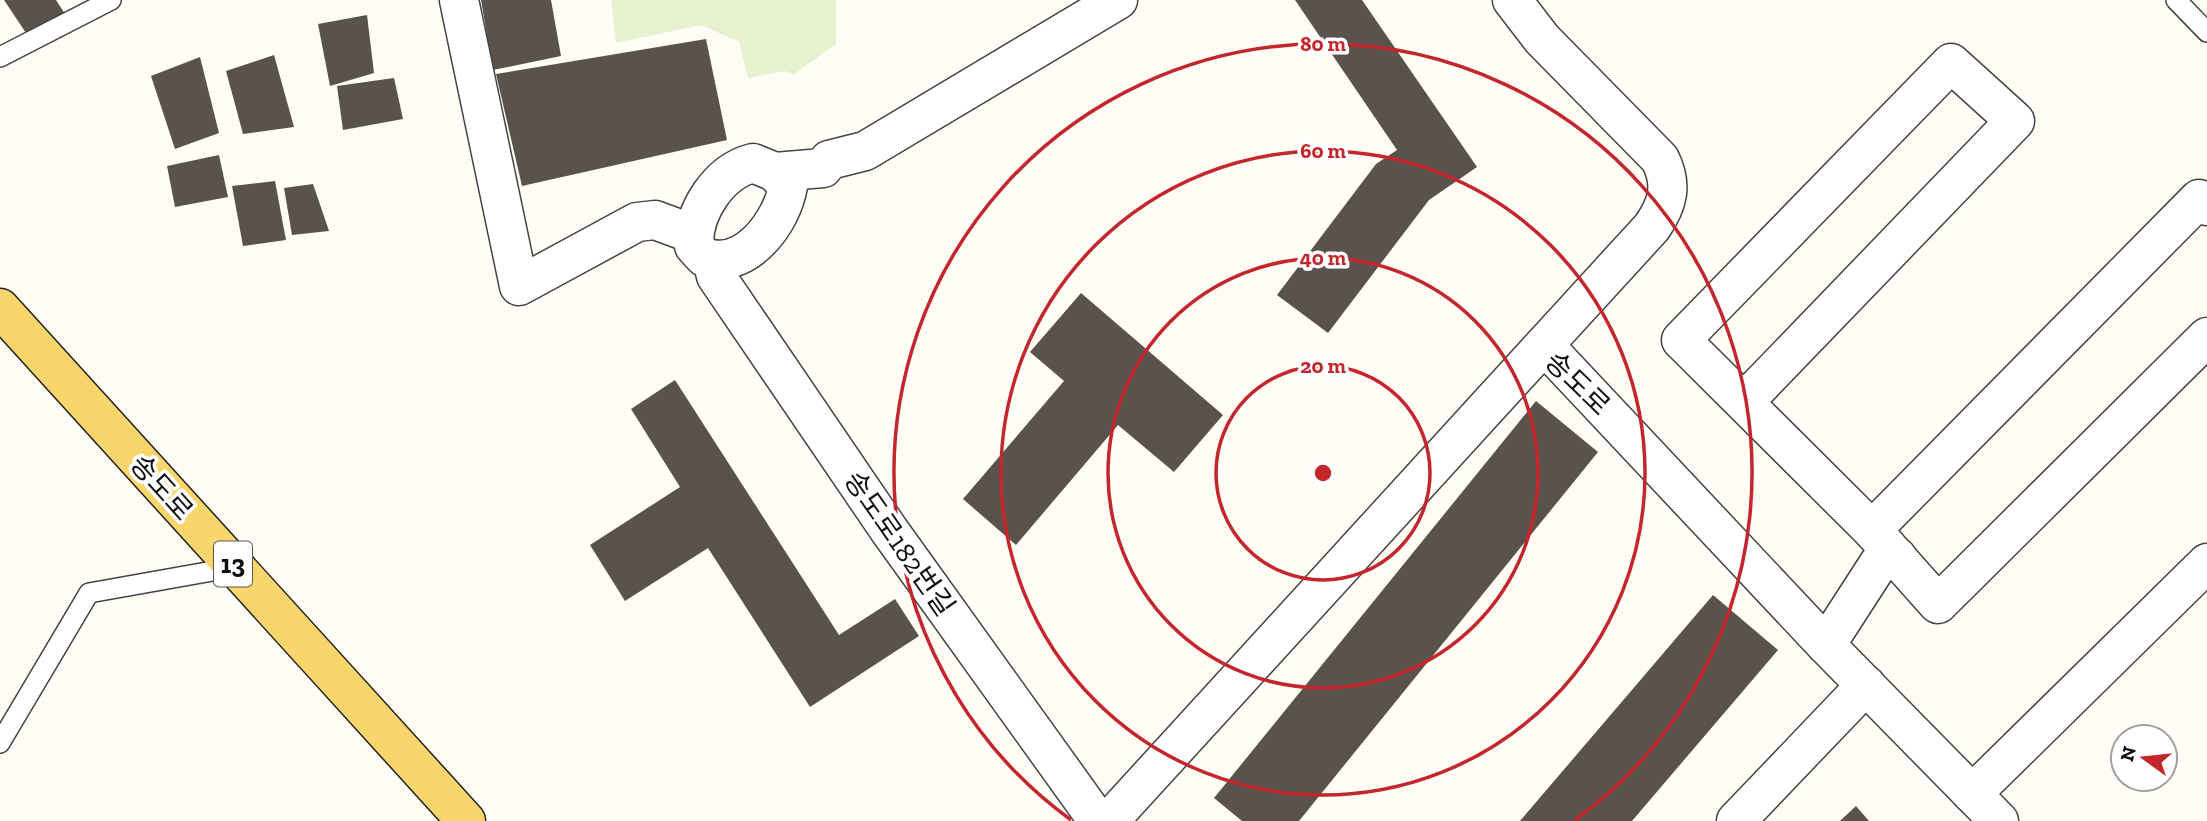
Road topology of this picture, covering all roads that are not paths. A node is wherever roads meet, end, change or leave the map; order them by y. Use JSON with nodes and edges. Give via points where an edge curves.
{"nodes":[{"id":1,"x":111,"y":0,"type":"edge"},
{"id":2,"x":459,"y":0,"type":"edge"},
{"id":3,"x":1118,"y":0,"type":"edge"},
{"id":4,"x":1512,"y":0,"type":"edge"},
{"id":5,"x":2176,"y":0,"type":"edge"},
{"id":6,"x":2207,"y":32,"type":"edge"},
{"id":7,"x":0,"y":57,"type":"edge"},
{"id":8,"x":775,"y":172,"type":"junction"},
{"id":9,"x":2207,"y":206,"type":"edge"},
{"id":10,"x":703,"y":247,"type":"junction"},
{"id":11,"x":0,"y":308,"type":"edge"},
{"id":12,"x":2207,"y":337,"type":"edge"},
{"id":13,"x":1544,"y":345,"type":"junction"},
{"id":14,"x":1744,"y":402,"type":"junction"},
{"id":15,"x":1885,"y":544,"type":"junction"},
{"id":16,"x":2207,"y":563,"type":"edge"},
{"id":17,"x":236,"y":567,"type":"junction"},
{"id":18,"x":1826,"y":645,"type":"junction"},
{"id":19,"x":1866,"y":685,"type":"junction"},
{"id":20,"x":0,"y":744,"type":"edge"},
{"id":21,"x":1972,"y":794,"type":"junction"},
{"id":22,"x":466,"y":821,"type":"edge"},
{"id":23,"x":1098,"y":821,"type":"edge"},
{"id":24,"x":1109,"y":821,"type":"edge"},
{"id":25,"x":1736,"y":821,"type":"edge"},
{"id":26,"x":1998,"y":821,"type":"edge"}],
"edges":[{"from":1,"to":7,"type":"lane"},
{"from":2,"to":10,"type":"street","via":[[519,286],[637,222],[654,220]]},
{"from":3,"to":8,"type":"street","via":[[865,151],[829,160],[823,168]]},
{"from":4,"to":13,"type":"street","via":[[1542,39],[1660,159],[1668,175],[1664,209],[1622,262]]},
{"from":5,"to":6,"type":"lane"},
{"from":8,"to":10,"type":"street","via":[[753,163],[727,176],[695,220]]},
{"from":8,"to":10,"type":"street","via":[[788,186],[773,223],[746,251],[728,261]]},
{"from":9,"to":15,"type":"street","via":[[2199,199]]},
{"from":10,"to":23,"type":"street","name":"송도로182번길","via":[[716,276],[888,530]]},
{"from":11,"to":17,"type":"main road","name":"송도로","number":"13"},
{"from":12,"to":15,"type":"street","via":[[1938,604]]},
{"from":13,"to":18,"type":"street","name":"송도로"},
{"from":13,"to":24,"type":"street","name":"송도로"},
{"from":14,"to":14,"type":"street","via":[[1681,341],[1951,63],[2015,121]]},
{"from":14,"to":15,"type":"street"},
{"from":15,"to":18,"type":"street","via":[[1879,563]]},
{"from":16,"to":21,"type":"street"},
{"from":17,"to":20,"type":"lane","via":[[89,593]]},
{"from":17,"to":22,"type":"main road","name":"송도로","number":"13"},
{"from":18,"to":19,"type":"street","name":"송도로"},
{"from":19,"to":21,"type":"street","name":"송도로"},
{"from":19,"to":25,"type":"street"},
{"from":21,"to":26,"type":"street","name":"송도로"}]}
